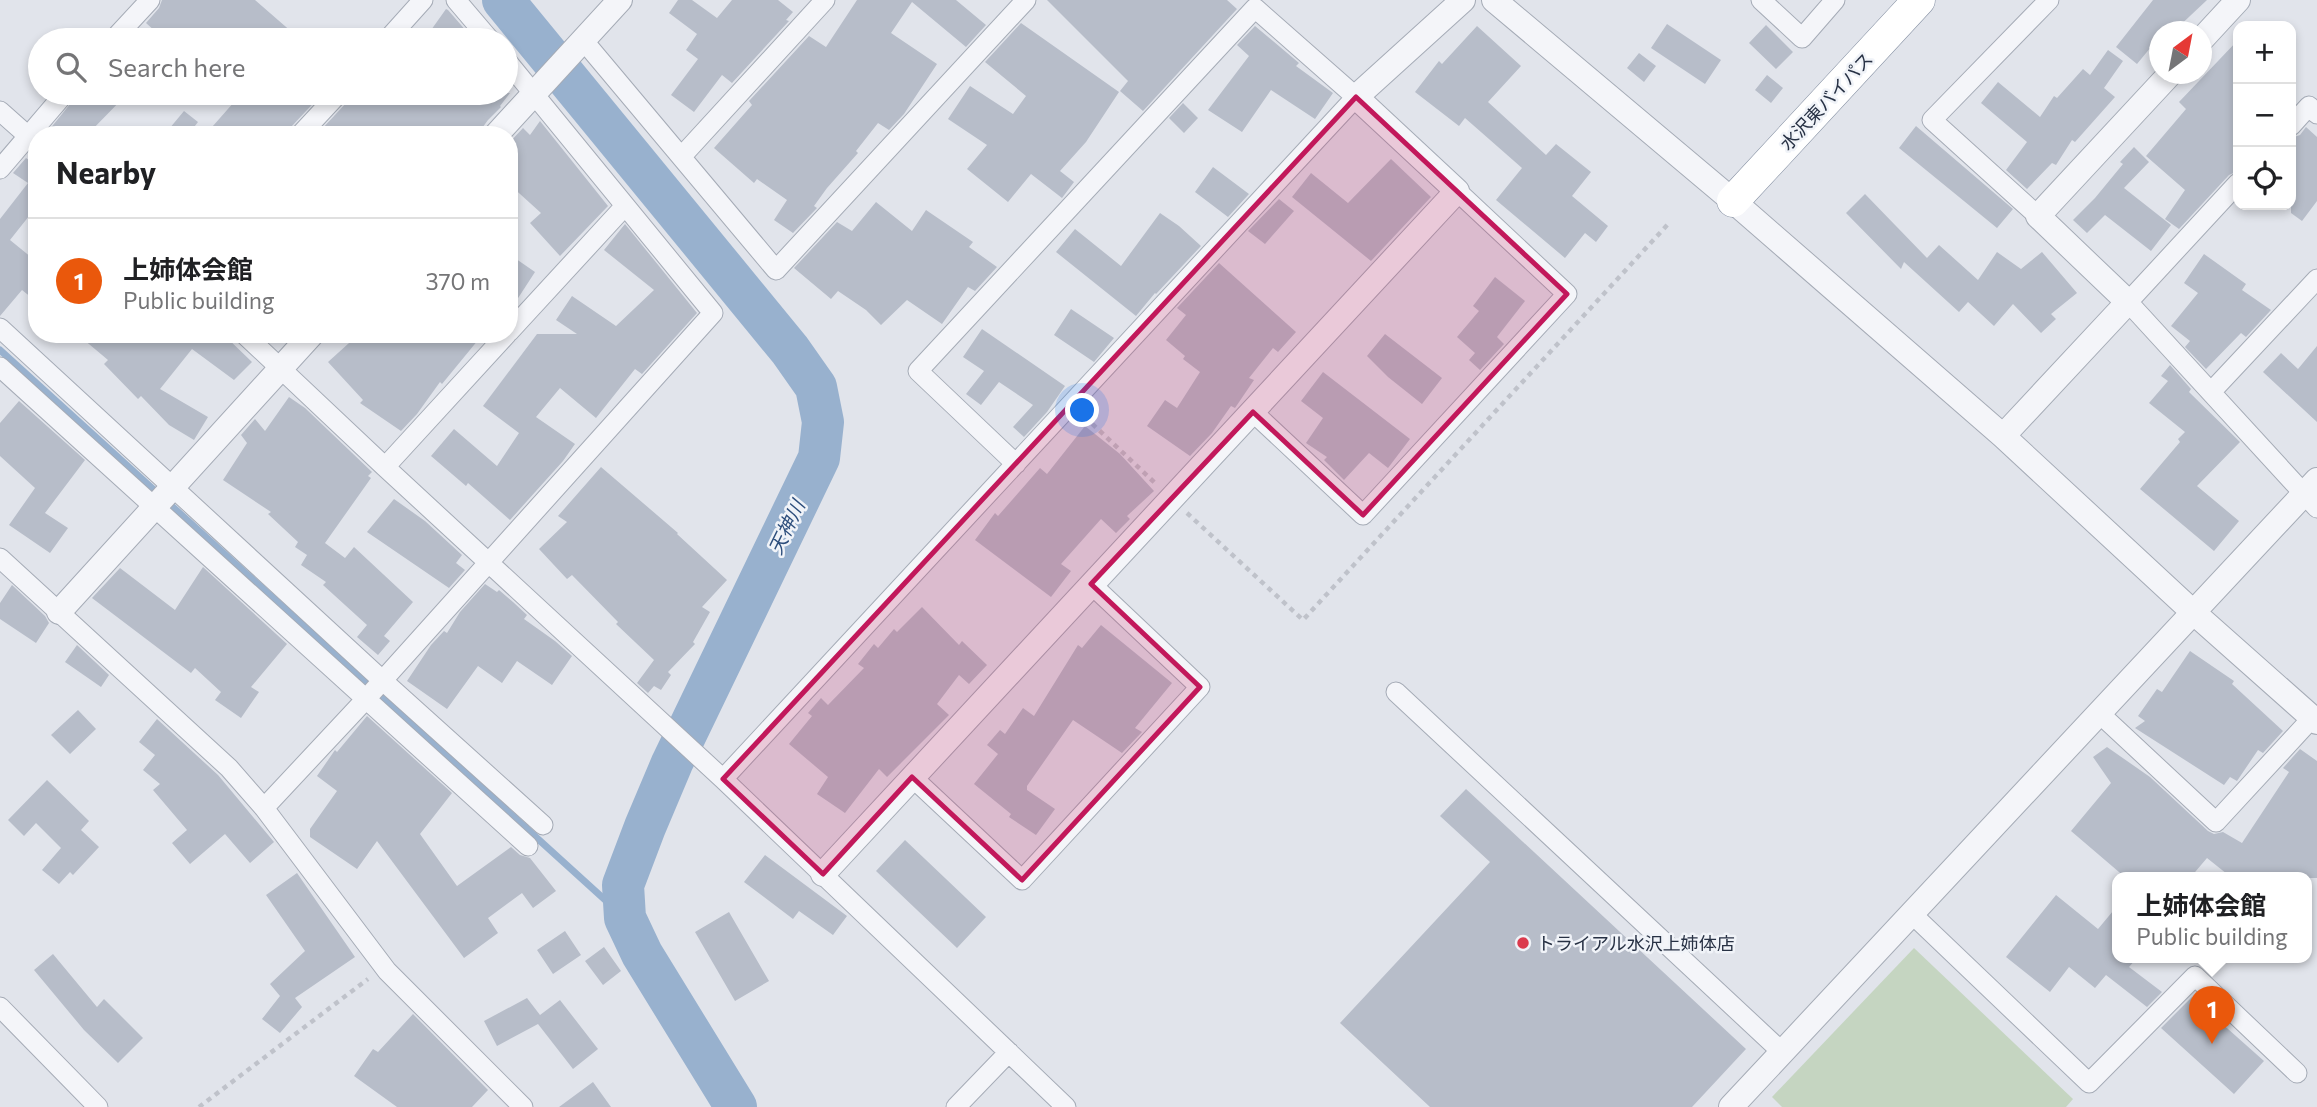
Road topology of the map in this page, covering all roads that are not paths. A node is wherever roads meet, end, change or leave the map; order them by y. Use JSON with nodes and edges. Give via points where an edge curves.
{"nodes":[{"id":1,"x":150,"y":0,"type":"edge"},
{"id":2,"x":424,"y":0,"type":"edge"},
{"id":3,"x":456,"y":0,"type":"edge"},
{"id":4,"x":620,"y":0,"type":"edge"},
{"id":5,"x":825,"y":0,"type":"edge"},
{"id":6,"x":1026,"y":0,"type":"edge"},
{"id":7,"x":1463,"y":0,"type":"edge"},
{"id":8,"x":1493,"y":0,"type":"edge"},
{"id":9,"x":1761,"y":0,"type":"edge"},
{"id":10,"x":1835,"y":0,"type":"edge"},
{"id":11,"x":1919,"y":0,"type":"edge"},
{"id":12,"x":2049,"y":0,"type":"edge"},
{"id":13,"x":2238,"y":0,"type":"edge"},
{"id":14,"x":124,"y":28,"type":"edge"},
{"id":15,"x":398,"y":28,"type":"edge"},
{"id":16,"x":480,"y":28,"type":"edge"},
{"id":17,"x":2212,"y":28,"type":"edge"},
{"id":18,"x":583,"y":40,"type":"junction"},
{"id":19,"x":518,"y":74,"type":"edge"},
{"id":20,"x":2161,"y":84,"type":"edge"},
{"id":21,"x":534,"y":93,"type":"junction"},
{"id":22,"x":1356,"y":97,"type":"junction"},
{"id":23,"x":56,"y":105,"type":"edge"},
{"id":24,"x":328,"y":105,"type":"edge"},
{"id":25,"x":0,"y":111,"type":"edge"},
{"id":26,"x":2317,"y":114,"type":"edge"},
{"id":27,"x":2296,"y":120,"type":"edge"},
{"id":28,"x":41,"y":126,"type":"edge"},
{"id":29,"x":308,"y":126,"type":"edge"},
{"id":30,"x":504,"y":126,"type":"edge"},
{"id":31,"x":28,"y":136,"type":"edge"},
{"id":32,"x":28,"y":143,"type":"edge"},
{"id":33,"x":682,"y":156,"type":"junction"},
{"id":34,"x":0,"y":169,"type":"edge"},
{"id":35,"x":2233,"y":188,"type":"edge"},
{"id":36,"x":1457,"y":191,"type":"junction"},
{"id":37,"x":1733,"y":201,"type":"junction"},
{"id":38,"x":624,"y":207,"type":"junction"},
{"id":39,"x":2038,"y":216,"type":"junction"},
{"id":40,"x":2317,"y":279,"type":"edge"},
{"id":41,"x":2128,"y":302,"type":"junction"},
{"id":42,"x":518,"y":322,"type":"edge"},
{"id":43,"x":0,"y":328,"type":"edge"},
{"id":44,"x":253,"y":343,"type":"edge"},
{"id":45,"x":304,"y":343,"type":"edge"},
{"id":46,"x":499,"y":343,"type":"edge"},
{"id":47,"x":0,"y":367,"type":"edge"},
{"id":48,"x":280,"y":369,"type":"junction"},
{"id":49,"x":2211,"y":393,"type":"junction"},
{"id":50,"x":1252,"y":412,"type":"junction"},
{"id":51,"x":2003,"y":436,"type":"junction"},
{"id":52,"x":1016,"y":464,"type":"junction"},
{"id":53,"x":384,"y":467,"type":"junction"},
{"id":54,"x":173,"y":486,"type":"junction"},
{"id":55,"x":2312,"y":494,"type":"edge"},
{"id":56,"x":155,"y":507,"type":"junction"},
{"id":57,"x":0,"y":558,"type":"edge"},
{"id":58,"x":489,"y":562,"type":"junction"},
{"id":59,"x":1090,"y":584,"type":"junction"},
{"id":60,"x":59,"y":612,"type":"junction"},
{"id":61,"x":2193,"y":612,"type":"junction"},
{"id":62,"x":382,"y":680,"type":"junction"},
{"id":63,"x":1396,"y":692,"type":"dead end"},
{"id":64,"x":365,"y":700,"type":"junction"},
{"id":65,"x":2099,"y":713,"type":"junction"},
{"id":66,"x":2315,"y":720,"type":"edge"},
{"id":67,"x":912,"y":777,"type":"junction"},
{"id":68,"x":723,"y":779,"type":"junction"},
{"id":69,"x":264,"y":808,"type":"junction"},
{"id":70,"x":543,"y":825,"type":"dead end"},
{"id":71,"x":528,"y":846,"type":"dead end"},
{"id":72,"x":823,"y":874,"type":"junction"},
{"id":73,"x":1912,"y":914,"type":"junction"},
{"id":74,"x":0,"y":1007,"type":"edge"},
{"id":75,"x":1009,"y":1052,"type":"junction"},
{"id":76,"x":1782,"y":1052,"type":"junction"},
{"id":77,"x":2297,"y":1073,"type":"dead end"},
{"id":78,"x":515,"y":1104,"type":"edge"},
{"id":79,"x":98,"y":1107,"type":"edge"},
{"id":80,"x":956,"y":1107,"type":"edge"},
{"id":81,"x":1066,"y":1107,"type":"edge"},
{"id":82,"x":1731,"y":1107,"type":"edge"}],
"edges":[{"from":1,"to":14,"type":"street"},
{"from":2,"to":15,"type":"street"},
{"from":3,"to":16,"type":"street"},
{"from":4,"to":18,"type":"street"},
{"from":5,"to":33,"type":"street"},
{"from":6,"to":33,"type":"street","via":[[776,270]]},
{"from":7,"to":22,"type":"street"},
{"from":8,"to":37,"type":"street"},
{"from":9,"to":10,"type":"street","via":[[1802,38]]},
{"from":11,"to":37,"type":"highway","name":"水沢東バイパス"},
{"from":12,"to":39,"type":"street","via":[[1933,120]]},
{"from":13,"to":17,"type":"street"},
{"from":18,"to":21,"type":"street"},
{"from":18,"to":33,"type":"street"},
{"from":19,"to":21,"type":"street"},
{"from":20,"to":39,"type":"street"},
{"from":21,"to":30,"type":"street"},
{"from":21,"to":38,"type":"street"},
{"from":22,"to":36,"type":"street"},
{"from":22,"to":52,"type":"street"},
{"from":22,"to":52,"type":"street","via":[[1255,8],[918,371]]},
{"from":23,"to":28,"type":"street"},
{"from":24,"to":29,"type":"street"},
{"from":25,"to":31,"type":"street"},
{"from":26,"to":27,"type":"street","via":[[2309,106]]},
{"from":32,"to":34,"type":"street"},
{"from":35,"to":41,"type":"street"},
{"from":36,"to":50,"type":"street"},
{"from":36,"to":50,"type":"street","via":[[1567,294],[1363,515]]},
{"from":37,"to":51,"type":"street"},
{"from":38,"to":42,"type":"street"},
{"from":38,"to":58,"type":"street","via":[[713,313]]},
{"from":39,"to":41,"type":"street"},
{"from":40,"to":49,"type":"street"},
{"from":41,"to":49,"type":"street"},
{"from":41,"to":51,"type":"street"},
{"from":43,"to":54,"type":"street"},
{"from":44,"to":48,"type":"street"},
{"from":45,"to":48,"type":"street"},
{"from":46,"to":53,"type":"street"},
{"from":47,"to":56,"type":"street"},
{"from":48,"to":53,"type":"street"},
{"from":48,"to":54,"type":"street"},
{"from":49,"to":55,"type":"street"},
{"from":50,"to":59,"type":"street"},
{"from":51,"to":61,"type":"street"},
{"from":52,"to":68,"type":"street"},
{"from":53,"to":58,"type":"street"},
{"from":54,"to":56,"type":"street"},
{"from":54,"to":62,"type":"street"},
{"from":55,"to":61,"type":"street"},
{"from":56,"to":60,"type":"street"},
{"from":56,"to":64,"type":"street"},
{"from":57,"to":60,"type":"street"},
{"from":58,"to":62,"type":"street"},
{"from":58,"to":68,"type":"street"},
{"from":59,"to":67,"type":"street"},
{"from":59,"to":67,"type":"street","via":[[1200,687],[1022,880]]},
{"from":60,"to":69,"type":"street","via":[[229,768]]},
{"from":61,"to":65,"type":"street"},
{"from":61,"to":66,"type":"street"},
{"from":62,"to":64,"type":"street"},
{"from":62,"to":70,"type":"street"},
{"from":63,"to":76,"type":"street"},
{"from":64,"to":69,"type":"street"},
{"from":64,"to":71,"type":"street"},
{"from":65,"to":66,"type":"street","via":[[2216,822]]},
{"from":65,"to":73,"type":"street"},
{"from":67,"to":72,"type":"street"},
{"from":68,"to":72,"type":"street"},
{"from":69,"to":78,"type":"street","via":[[384,967]]},
{"from":72,"to":75,"type":"street"},
{"from":73,"to":76,"type":"street"},
{"from":73,"to":77,"type":"street","via":[[2089,1083],[2195,976]]},
{"from":74,"to":79,"type":"street"},
{"from":75,"to":80,"type":"street"},
{"from":75,"to":81,"type":"street"},
{"from":76,"to":82,"type":"street"}]}
